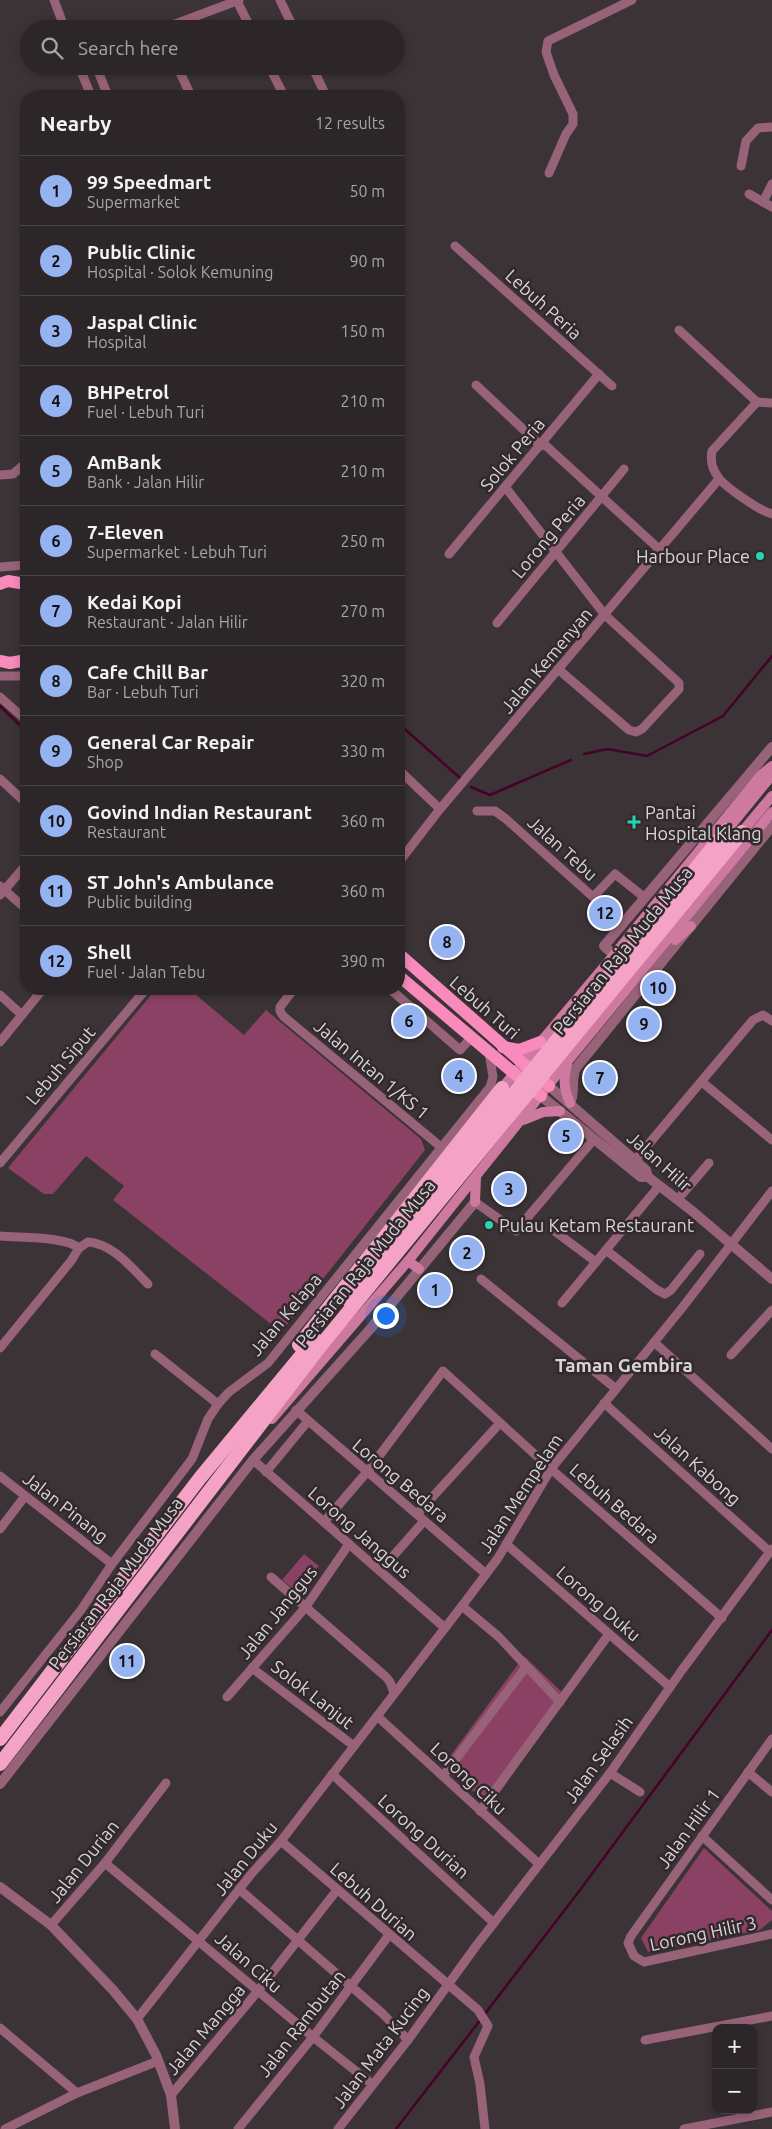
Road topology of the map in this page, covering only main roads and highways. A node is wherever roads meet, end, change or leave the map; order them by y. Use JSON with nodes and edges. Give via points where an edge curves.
{"nodes":[{"id":1,"x":20,"y":583,"type":"edge"},
{"id":2,"x":0,"y":584,"type":"edge"},
{"id":3,"x":0,"y":661,"type":"edge"},
{"id":4,"x":20,"y":661,"type":"edge"},
{"id":5,"x":772,"y":766,"type":"edge"},
{"id":6,"x":772,"y":776,"type":"edge"},
{"id":7,"x":772,"y":796,"type":"edge"},
{"id":8,"x":772,"y":812,"type":"edge"},
{"id":9,"x":728,"y":830,"type":"joint"},
{"id":10,"x":742,"y":832,"type":"joint"},
{"id":11,"x":691,"y":926,"type":"road end"},
{"id":12,"x":653,"y":958,"type":"junction"},
{"id":13,"x":405,"y":959,"type":"edge"},
{"id":14,"x":405,"y":981,"type":"edge"},
{"id":15,"x":554,"y":1027,"type":"junction"},
{"id":16,"x":540,"y":1042,"type":"junction"},
{"id":17,"x":503,"y":1047,"type":"junction"},
{"id":18,"x":580,"y":1047,"type":"junction"},
{"id":19,"x":499,"y":1060,"type":"junction"},
{"id":20,"x":567,"y":1062,"type":"junction"},
{"id":21,"x":518,"y":1068,"type":"junction"},
{"id":22,"x":549,"y":1086,"type":"junction"},
{"id":23,"x":502,"y":1088,"type":"junction"},
{"id":24,"x":541,"y":1096,"type":"junction"},
{"id":25,"x":570,"y":1103,"type":"road end"},
{"id":26,"x":560,"y":1111,"type":"road end"},
{"id":27,"x":471,"y":1119,"type":"junction"},
{"id":28,"x":520,"y":1122,"type":"junction"},
{"id":29,"x":500,"y":1148,"type":"junction"},
{"id":30,"x":476,"y":1177,"type":"junction"},
{"id":31,"x":475,"y":1202,"type":"road end"},
{"id":32,"x":408,"y":1261,"type":"junction"},
{"id":33,"x":418,"y":1269,"type":"road end"},
{"id":34,"x":318,"y":1341,"type":"junction"},
{"id":35,"x":222,"y":1472,"type":"junction"},
{"id":36,"x":200,"y":1478,"type":"junction"},
{"id":37,"x":0,"y":1739,"type":"edge"},
{"id":38,"x":0,"y":1764,"type":"edge"}],
"edges":[{"from":1,"to":2,"type":"main road","via":[[8,581]]},
{"from":3,"to":4,"type":"main road"},
{"from":5,"to":15,"type":"main road","via":[[761,775]]},
{"from":6,"to":9,"type":"main road","name":"Persiaran Raja Muda Musa"},
{"from":7,"to":10,"type":"main road","name":"Persiaran Raja Muda Musa"},
{"from":8,"to":12,"type":"main road"},
{"from":9,"to":34,"type":"highway","name":"Persiaran Raja Muda Musa","bridge":true},
{"from":10,"to":34,"type":"highway","name":"Persiaran Raja Muda Musa","bridge":true},
{"from":11,"to":12,"type":"main road"},
{"from":12,"to":18,"type":"main road"},
{"from":13,"to":17,"type":"main road","name":"Lebuh Turi"},
{"from":14,"to":19,"type":"main road","name":"Lebuh Turi"},
{"from":15,"to":16,"type":"main road"},
{"from":15,"to":18,"type":"main road","via":[[548,1049],[554,1058],[561,1058]]},
{"from":16,"to":17,"type":"main road","via":[[519,1050]]},
{"from":16,"to":21,"type":"main road"},
{"from":17,"to":21,"type":"main road","name":"Lebuh Turi"},
{"from":18,"to":20,"type":"main road"},
{"from":19,"to":21,"type":"main road","name":"Lebuh Turi"},
{"from":19,"to":23,"type":"main road","via":[[504,1078]]},
{"from":20,"to":22,"type":"main road"},
{"from":20,"to":25,"type":"main road","via":[[564,1089]]},
{"from":21,"to":22,"type":"main road","name":"Lebuh Turi"},
{"from":21,"to":23,"type":"main road"},
{"from":21,"to":24,"type":"main road","name":"Lebuh Turi"},
{"from":22,"to":24,"type":"main road"},
{"from":23,"to":27,"type":"highway"},
{"from":24,"to":28,"type":"main road"},
{"from":26,"to":28,"type":"main road","via":[[543,1112]]},
{"from":27,"to":29,"type":"main road","via":[[495,1115],[503,1122],[505,1132]]},
{"from":27,"to":36,"type":"highway","via":[[216,1449]]},
{"from":28,"to":29,"type":"main road"},
{"from":29,"to":30,"type":"main road"},
{"from":30,"to":31,"type":"main road"},
{"from":30,"to":32,"type":"main road"},
{"from":32,"to":33,"type":"main road"},
{"from":32,"to":35,"type":"main road","via":[[265,1428]]},
{"from":34,"to":35,"type":"highway","name":"Persiaran Raja Muda Musa"},
{"from":34,"to":36,"type":"highway","name":"Persiaran Raja Muda Musa"},
{"from":35,"to":38,"type":"highway","name":"Persiaran Raja Muda Musa","via":[[73,1681]]},
{"from":36,"to":37,"type":"highway","name":"Persiaran Raja Muda Musa"}]}
